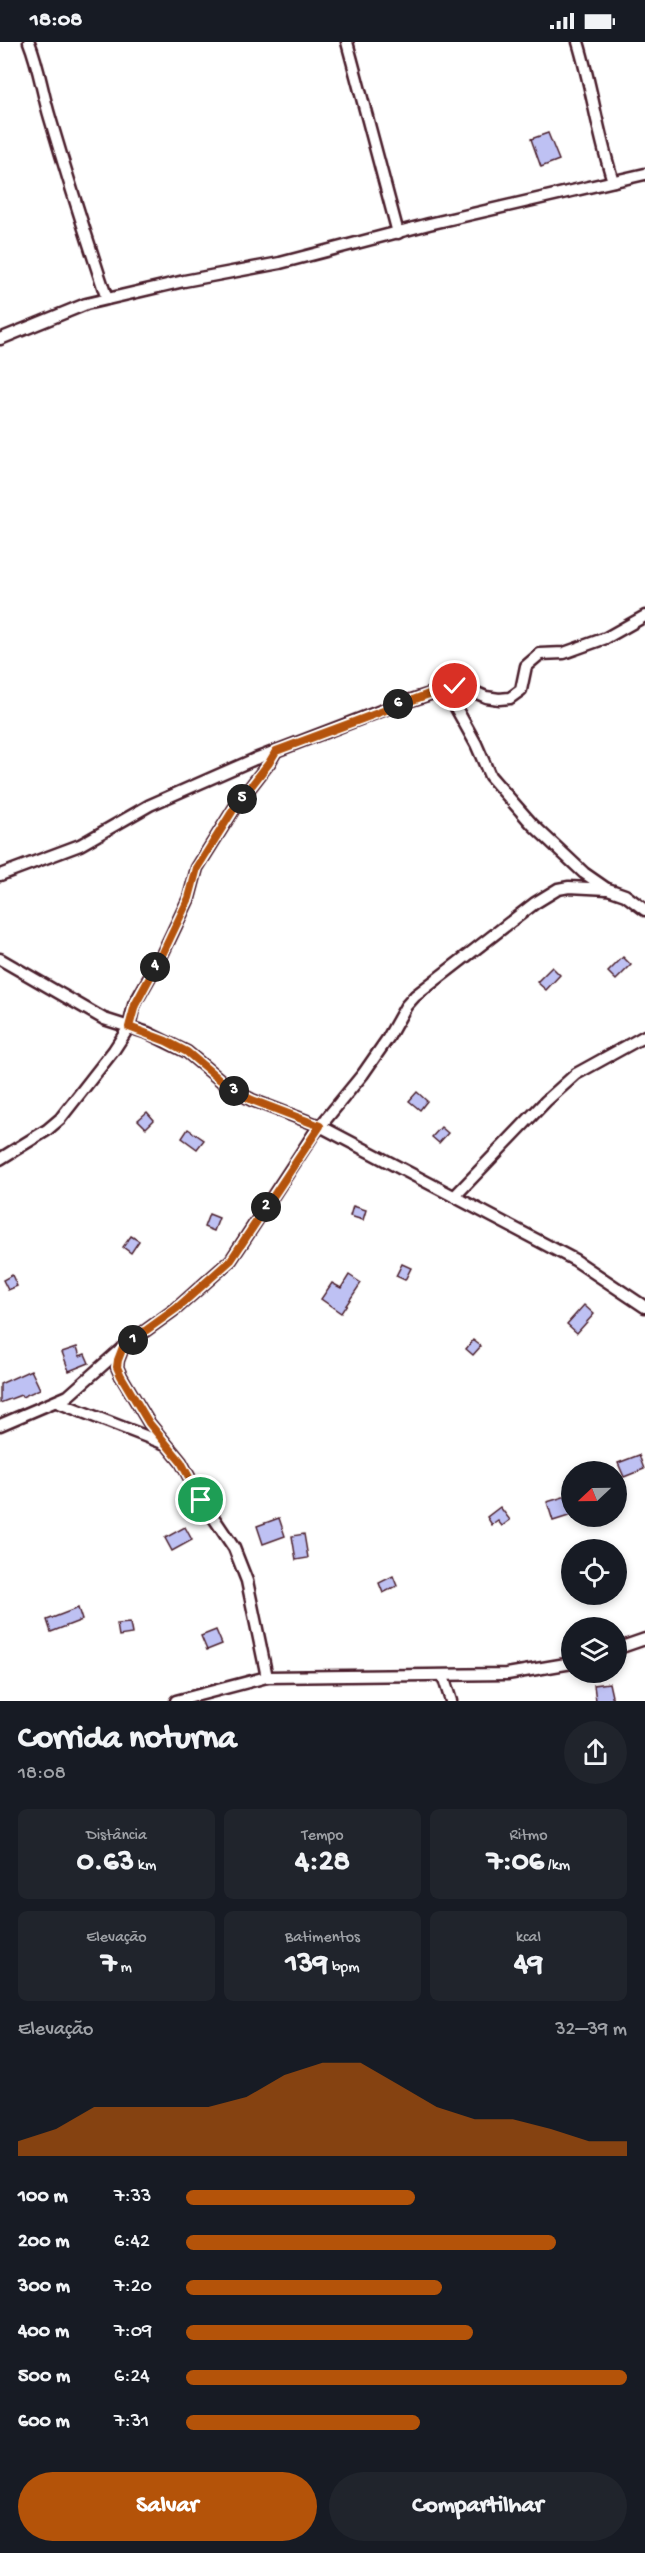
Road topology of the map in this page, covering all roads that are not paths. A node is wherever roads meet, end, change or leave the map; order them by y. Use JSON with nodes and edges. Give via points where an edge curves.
{"nodes":[{"id":1,"x":29,"y":42,"type":"edge"},
{"id":2,"x":347,"y":42,"type":"edge"},
{"id":3,"x":578,"y":42,"type":"edge"},
{"id":4,"x":645,"y":174,"type":"edge"},
{"id":5,"x":613,"y":181,"type":"junction"},
{"id":6,"x":398,"y":232,"type":"junction"},
{"id":7,"x":107,"y":299,"type":"junction"},
{"id":8,"x":0,"y":339,"type":"edge"},
{"id":9,"x":645,"y":616,"type":"edge"},
{"id":10,"x":445,"y":688,"type":"junction"},
{"id":11,"x":276,"y":751,"type":"junction"},
{"id":12,"x":0,"y":875,"type":"edge"},
{"id":13,"x":608,"y":889,"type":"junction"},
{"id":14,"x":645,"y":910,"type":"edge"},
{"id":15,"x":0,"y":959,"type":"edge"},
{"id":16,"x":129,"y":1027,"type":"junction"},
{"id":17,"x":645,"y":1036,"type":"edge"},
{"id":18,"x":320,"y":1126,"type":"junction"},
{"id":19,"x":0,"y":1159,"type":"edge"},
{"id":20,"x":455,"y":1196,"type":"junction"},
{"id":21,"x":645,"y":1307,"type":"edge"},
{"id":22,"x":123,"y":1347,"type":"junction"},
{"id":23,"x":57,"y":1402,"type":"junction"},
{"id":24,"x":0,"y":1425,"type":"edge"},
{"id":25,"x":166,"y":1444,"type":"junction"},
{"id":26,"x":645,"y":1639,"type":"edge"},
{"id":27,"x":627,"y":1645,"type":"edge"},
{"id":28,"x":561,"y":1665,"type":"edge"},
{"id":29,"x":443,"y":1676,"type":"junction"},
{"id":30,"x":267,"y":1677,"type":"junction"},
{"id":31,"x":177,"y":1701,"type":"edge"},
{"id":32,"x":451,"y":1701,"type":"edge"}],
"edges":[{"from":1,"to":7,"type":"street"},
{"from":2,"to":6,"type":"street"},
{"from":3,"to":5,"type":"street"},
{"from":4,"to":5,"type":"street"},
{"from":5,"to":6,"type":"street"},
{"from":6,"to":7,"type":"street","via":[[280,263]]},
{"from":7,"to":8,"type":"street"},
{"from":9,"to":10,"type":"street","via":[[606,638],[564,653],[540,654],[526,666],[521,690],[510,698],[486,697],[463,687]]},
{"from":10,"to":11,"type":"street"},
{"from":10,"to":13,"type":"street","via":[[490,776],[532,824],[584,873]]},
{"from":11,"to":12,"type":"street","via":[[150,805],[80,845]]},
{"from":11,"to":16,"type":"street","via":[[197,868],[189,898],[135,1005]]},
{"from":13,"to":14,"type":"street","via":[[626,895]]},
{"from":13,"to":18,"type":"street","via":[[569,887],[549,893],[415,996],[363,1074]]},
{"from":15,"to":16,"type":"street","via":[[78,1006]]},
{"from":16,"to":18,"type":"street","via":[[187,1052],[231,1089],[252,1100]]},
{"from":16,"to":19,"type":"street","via":[[60,1119]]},
{"from":17,"to":20,"type":"street","via":[[576,1074]]},
{"from":18,"to":20,"type":"street"},
{"from":18,"to":22,"type":"street","via":[[231,1260],[177,1308]]},
{"from":20,"to":21,"type":"street","via":[[575,1260]]},
{"from":22,"to":23,"type":"street"},
{"from":22,"to":25,"type":"street","via":[[117,1367],[149,1423]]},
{"from":23,"to":24,"type":"street"},
{"from":23,"to":25,"type":"street"},
{"from":25,"to":30,"type":"street","via":[[234,1548],[247,1581]]},
{"from":26,"to":27,"type":"street"},
{"from":28,"to":29,"type":"street","via":[[507,1674]]},
{"from":29,"to":30,"type":"street"},
{"from":29,"to":32,"type":"street"},
{"from":30,"to":31,"type":"street"}]}
